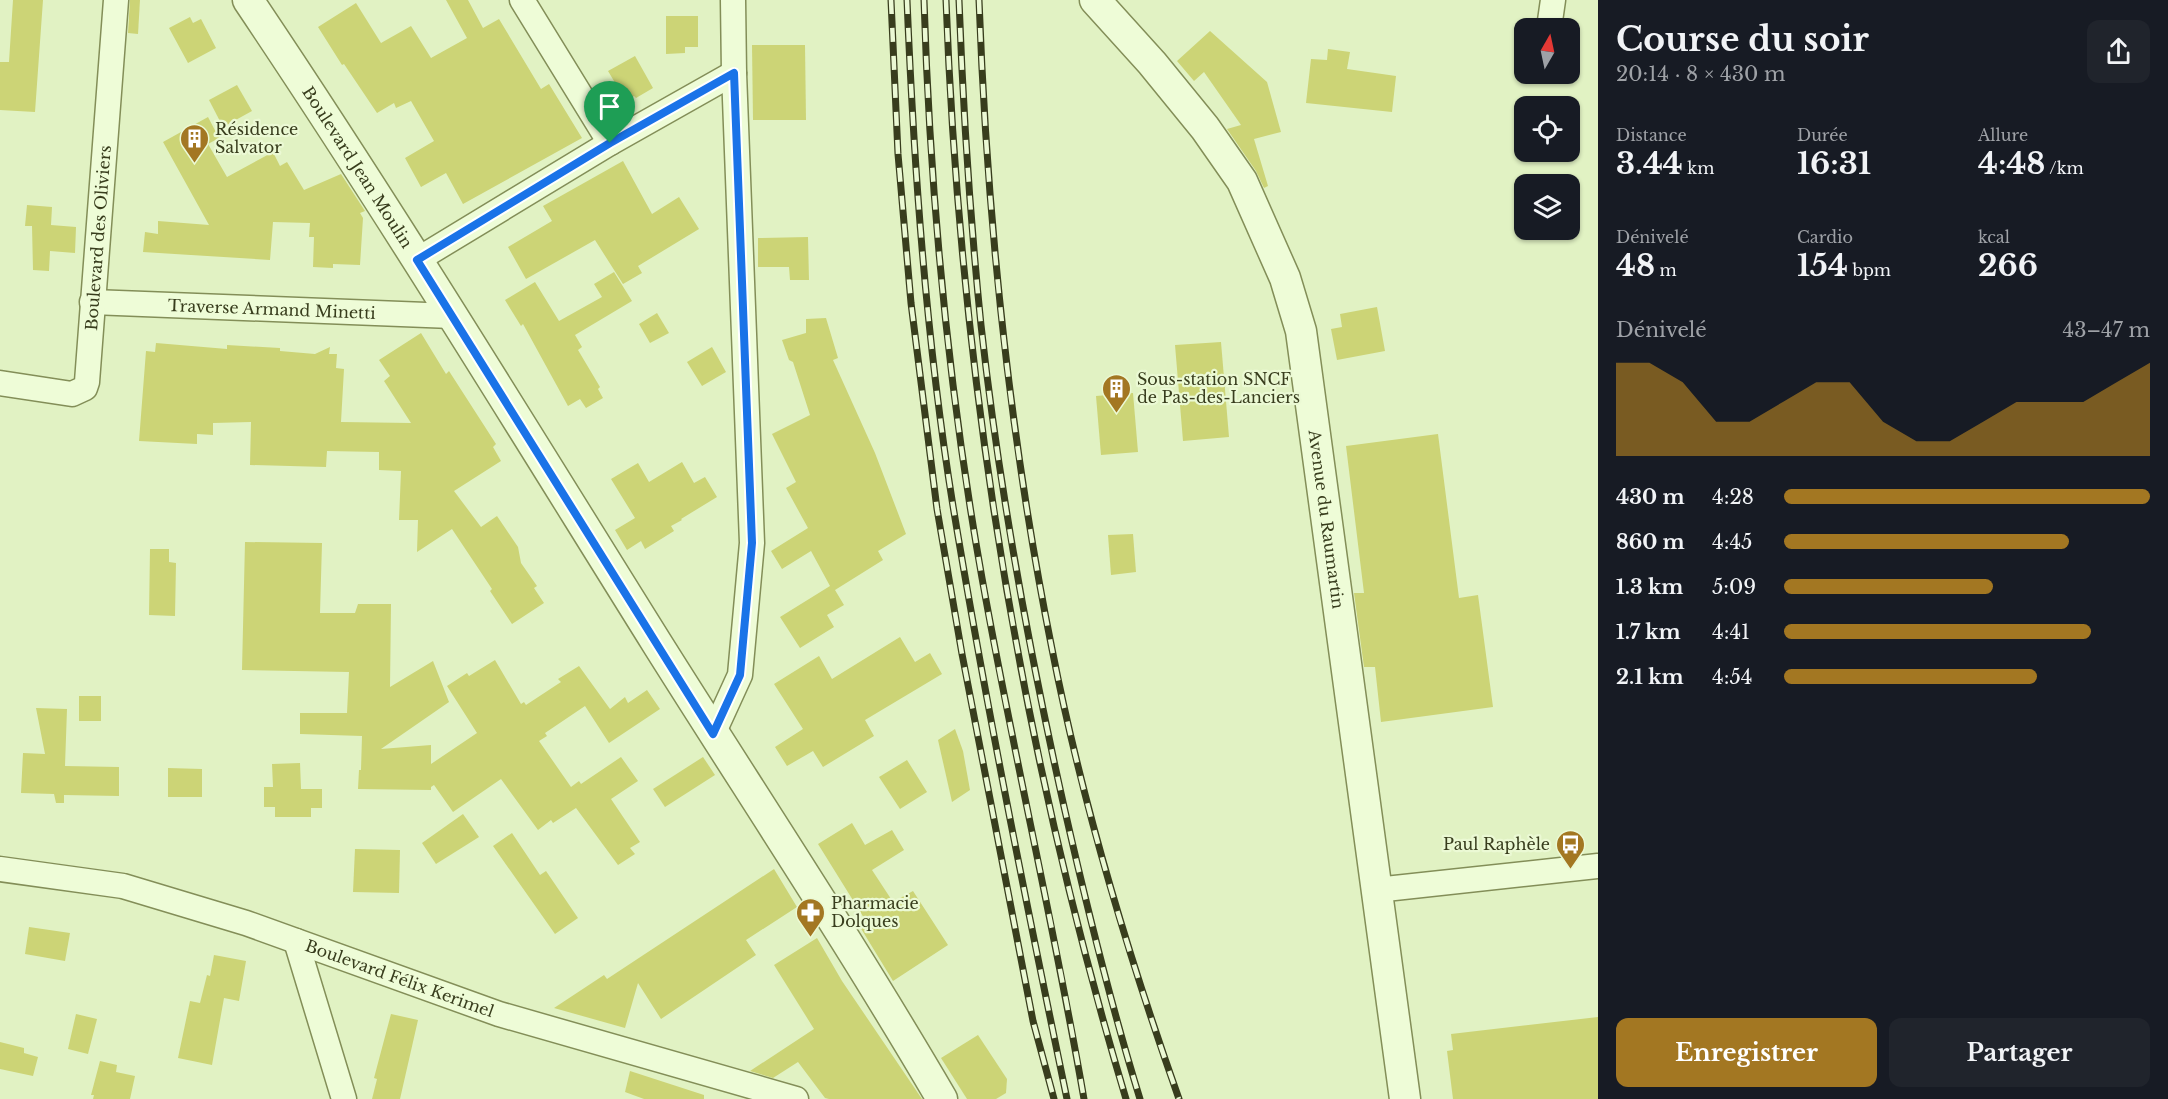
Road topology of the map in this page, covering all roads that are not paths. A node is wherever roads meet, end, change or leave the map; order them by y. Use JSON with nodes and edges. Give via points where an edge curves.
{"nodes":[{"id":1,"x":116,"y":0,"type":"edge"},
{"id":2,"x":248,"y":0,"type":"edge"},
{"id":3,"x":522,"y":0,"type":"edge"},
{"id":4,"x":733,"y":0,"type":"edge"},
{"id":5,"x":1095,"y":0,"type":"edge"},
{"id":6,"x":1552,"y":0,"type":"edge"},
{"id":7,"x":1551,"y":18,"type":"edge"},
{"id":8,"x":734,"y":73,"type":"junction"},
{"id":9,"x":610,"y":143,"type":"junction"},
{"id":10,"x":417,"y":260,"type":"junction"},
{"id":11,"x":92,"y":302,"type":"junction"},
{"id":12,"x":452,"y":316,"type":"junction"},
{"id":13,"x":0,"y":383,"type":"edge"},
{"id":14,"x":713,"y":734,"type":"junction"},
{"id":15,"x":1598,"y":866,"type":"edge"},
{"id":16,"x":0,"y":869,"type":"edge"},
{"id":17,"x":1376,"y":890,"type":"junction"},
{"id":18,"x":296,"y":941,"type":"junction"},
{"id":19,"x":344,"y":1099,"type":"edge"},
{"id":20,"x":796,"y":1099,"type":"edge"},
{"id":21,"x":942,"y":1099,"type":"edge"},
{"id":22,"x":1405,"y":1099,"type":"edge"}],
"edges":[{"from":1,"to":11,"type":"street","name":"Boulevard des Oliviers"},
{"from":2,"to":10,"type":"street","name":"Boulevard Jean Moulin"},
{"from":3,"to":9,"type":"street"},
{"from":4,"to":8,"type":"street"},
{"from":5,"to":17,"type":"street","name":"Avenue du Raumartin","via":[[1199,120],[1242,181],[1285,278],[1301,331]]},
{"from":6,"to":7,"type":"street"},
{"from":8,"to":9,"type":"street"},
{"from":8,"to":14,"type":"street","via":[[752,543],[740,675]]},
{"from":9,"to":10,"type":"street"},
{"from":10,"to":12,"type":"street","name":"Boulevard Jean Moulin"},
{"from":11,"to":12,"type":"street","name":"Traverse Armand Minetti"},
{"from":11,"to":13,"type":"street","name":"Boulevard des Oliviers","via":[[85,388],[72,394]]},
{"from":12,"to":14,"type":"street","name":"Boulevard Jean Moulin"},
{"from":14,"to":21,"type":"street","name":"Boulevard Jean Moulin","via":[[896,1020]]},
{"from":15,"to":17,"type":"street"},
{"from":16,"to":18,"type":"street","name":"Boulevard Félix Kerimel","via":[[123,886]]},
{"from":17,"to":22,"type":"street","name":"Avenue du Raumartin"},
{"from":18,"to":19,"type":"street"},
{"from":18,"to":20,"type":"street","name":"Boulevard Félix Kerimel","via":[[499,1014]]}]}
